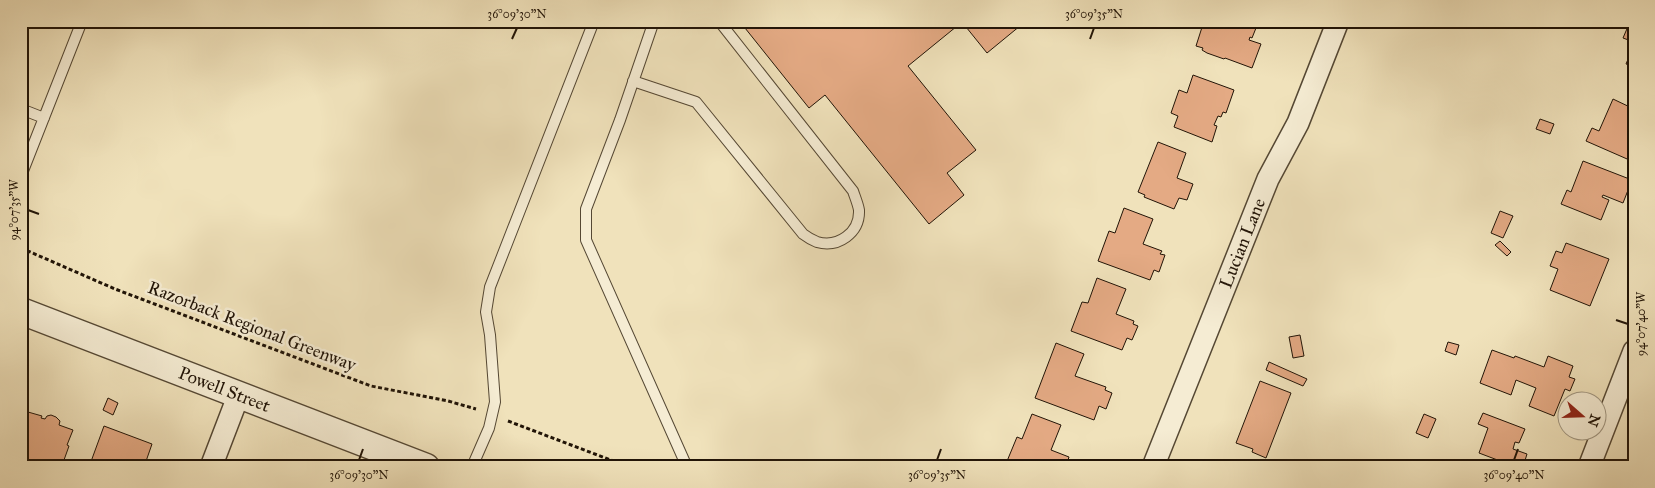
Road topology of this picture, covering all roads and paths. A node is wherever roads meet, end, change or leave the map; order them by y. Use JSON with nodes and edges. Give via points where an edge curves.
{"nodes":[{"id":1,"x":82,"y":21,"type":"edge"},
{"id":2,"x":594,"y":21,"type":"edge"},
{"id":3,"x":654,"y":21,"type":"edge"},
{"id":4,"x":719,"y":21,"type":"edge"},
{"id":5,"x":1338,"y":21,"type":"edge"},
{"id":6,"x":633,"y":81,"type":"junction"},
{"id":7,"x":21,"y":109,"type":"edge"},
{"id":8,"x":44,"y":118,"type":"junction"},
{"id":9,"x":21,"y":176,"type":"edge"},
{"id":10,"x":21,"y":248,"type":"edge"},
{"id":11,"x":21,"y":311,"type":"edge"},
{"id":12,"x":1634,"y":351,"type":"edge"},
{"id":13,"x":239,"y":394,"type":"junction"},
{"id":14,"x":479,"y":410,"type":"dead end"},
{"id":15,"x":508,"y":421,"type":"dead end"},
{"id":16,"x":212,"y":467,"type":"edge"},
{"id":17,"x":426,"y":467,"type":"edge"},
{"id":18,"x":472,"y":467,"type":"edge"},
{"id":19,"x":629,"y":467,"type":"edge"},
{"id":20,"x":687,"y":467,"type":"edge"},
{"id":21,"x":1153,"y":467,"type":"edge"},
{"id":22,"x":1590,"y":467,"type":"edge"}],
"edges":[{"from":1,"to":8,"type":"lane"},
{"from":2,"to":18,"type":"lane","via":[[490,286],[486,312],[495,402],[490,428]]},
{"from":3,"to":6,"type":"lane"},
{"from":4,"to":6,"type":"lane","via":[[853,191],[859,209],[858,220],[843,240],[816,242],[803,234],[696,102]]},
{"from":5,"to":21,"type":"street","name":"Lucian Lane","via":[[1298,124],[1268,179]]},
{"from":6,"to":20,"type":"lane","via":[[586,209],[586,240]]},
{"from":7,"to":8,"type":"lane"},
{"from":8,"to":9,"type":"lane"},
{"from":10,"to":14,"type":"path","name":"Razorback Regional Greenway","via":[[115,289],[371,386]]},
{"from":11,"to":13,"type":"street","name":"Powell Street"},
{"from":12,"to":22,"type":"street"},
{"from":13,"to":16,"type":"street"},
{"from":13,"to":17,"type":"street","name":"Powell Street"},
{"from":15,"to":19,"type":"path"}]}
